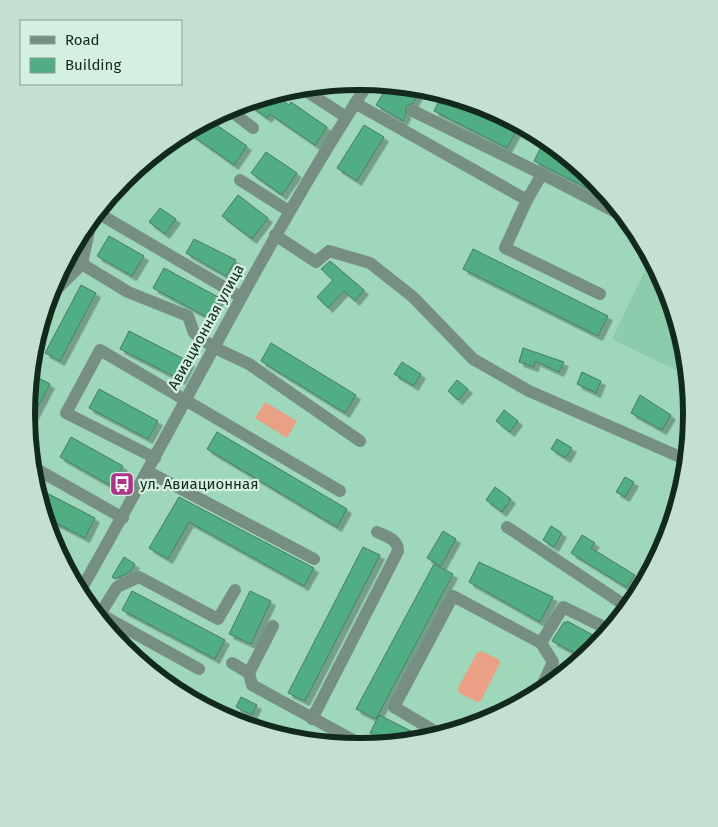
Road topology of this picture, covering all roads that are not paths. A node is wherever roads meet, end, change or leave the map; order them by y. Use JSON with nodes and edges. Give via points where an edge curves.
{"nodes":[{"id":1,"x":364,"y":90,"type":"edge"},
{"id":2,"x":315,"y":92,"type":"edge"},
{"id":3,"x":355,"y":103,"type":"junction"},
{"id":4,"x":413,"y":111,"type":"dead end"},
{"id":5,"x":235,"y":114,"type":"edge"},
{"id":6,"x":346,"y":117,"type":"junction"},
{"id":7,"x":253,"y":128,"type":"dead end"},
{"id":8,"x":542,"y":174,"type":"junction"},
{"id":9,"x":240,"y":180,"type":"dead end"},
{"id":10,"x":527,"y":200,"type":"junction"},
{"id":11,"x":611,"y":210,"type":"edge"},
{"id":12,"x":289,"y":211,"type":"junction"},
{"id":13,"x":102,"y":216,"type":"edge"},
{"id":14,"x":275,"y":235,"type":"junction"},
{"id":15,"x":88,"y":236,"type":"edge"},
{"id":16,"x":82,"y":264,"type":"junction"},
{"id":17,"x":68,"y":270,"type":"edge"},
{"id":18,"x":63,"y":283,"type":"edge"},
{"id":19,"x":600,"y":294,"type":"dead end"},
{"id":20,"x":241,"y":297,"type":"junction"},
{"id":21,"x":213,"y":347,"type":"junction"},
{"id":22,"x":186,"y":398,"type":"junction"},
{"id":23,"x":360,"y":442,"type":"dead end"},
{"id":24,"x":680,"y":457,"type":"edge"},
{"id":25,"x":154,"y":458,"type":"junction"},
{"id":26,"x":40,"y":471,"type":"edge"},
{"id":27,"x":147,"y":471,"type":"junction"},
{"id":28,"x":340,"y":491,"type":"dead end"},
{"id":29,"x":123,"y":518,"type":"junction"},
{"id":30,"x":507,"y":527,"type":"dead end"},
{"id":31,"x":377,"y":532,"type":"dead end"},
{"id":32,"x":314,"y":559,"type":"dead end"},
{"id":33,"x":84,"y":584,"type":"edge"},
{"id":34,"x":234,"y":590,"type":"dead end"},
{"id":35,"x":622,"y":603,"type":"edge"},
{"id":36,"x":99,"y":607,"type":"edge"},
{"id":37,"x":108,"y":618,"type":"edge"},
{"id":38,"x":273,"y":626,"type":"dead end"},
{"id":39,"x":603,"y":627,"type":"edge"},
{"id":40,"x":541,"y":642,"type":"junction"},
{"id":41,"x":232,"y":663,"type":"dead end"},
{"id":42,"x":199,"y":669,"type":"dead end"},
{"id":43,"x":249,"y":673,"type":"junction"},
{"id":44,"x":545,"y":679,"type":"edge"},
{"id":45,"x":312,"y":719,"type":"junction"},
{"id":46,"x":431,"y":729,"type":"edge"},
{"id":47,"x":348,"y":737,"type":"edge"}],
"edges":[{"from":1,"to":3,"type":"street","name":"Авиационная улица"},
{"from":2,"to":6,"type":"street"},
{"from":3,"to":6,"type":"street","name":"Авиационная улица"},
{"from":3,"to":10,"type":"street"},
{"from":4,"to":8,"type":"street"},
{"from":5,"to":7,"type":"street"},
{"from":6,"to":12,"type":"street","name":"Авиационная улица"},
{"from":8,"to":10,"type":"street"},
{"from":8,"to":11,"type":"street"},
{"from":9,"to":12,"type":"street"},
{"from":10,"to":19,"type":"street","via":[[505,248]]},
{"from":12,"to":14,"type":"street","name":"Авиационная улица"},
{"from":13,"to":20,"type":"street"},
{"from":14,"to":20,"type":"street","name":"Авиационная улица"},
{"from":14,"to":24,"type":"street","via":[[316,262],[329,251],[370,263],[414,296],[473,359],[529,392]]},
{"from":15,"to":16,"type":"street"},
{"from":16,"to":17,"type":"street"},
{"from":16,"to":18,"type":"street"},
{"from":16,"to":21,"type":"street","via":[[128,292],[188,316],[194,333]]},
{"from":20,"to":21,"type":"street","name":"Авиационная улица"},
{"from":21,"to":22,"type":"street","name":"Авиационная улица"},
{"from":21,"to":23,"type":"street","via":[[249,364]]},
{"from":22,"to":25,"type":"street","name":"Авиационная улица"},
{"from":22,"to":25,"type":"street","via":[[100,350],[86,374],[66,413]]},
{"from":22,"to":28,"type":"street"},
{"from":25,"to":27,"type":"street","name":"Авиационная улица"},
{"from":26,"to":29,"type":"street"},
{"from":27,"to":29,"type":"street","name":"Авиационная улица"},
{"from":27,"to":32,"type":"street"},
{"from":29,"to":33,"type":"street","name":"Авиационная улица"},
{"from":30,"to":35,"type":"street"},
{"from":31,"to":45,"type":"street","via":[[394,540],[398,551]]},
{"from":34,"to":36,"type":"street","via":[[218,618],[139,577],[117,587]]},
{"from":37,"to":42,"type":"street"},
{"from":38,"to":43,"type":"street"},
{"from":39,"to":40,"type":"street","via":[[563,606]]},
{"from":40,"to":44,"type":"street","via":[[553,662]]},
{"from":40,"to":46,"type":"street","via":[[453,596],[394,707]]},
{"from":41,"to":43,"type":"street"},
{"from":43,"to":45,"type":"street","via":[[252,685]]},
{"from":45,"to":47,"type":"street"}]}
